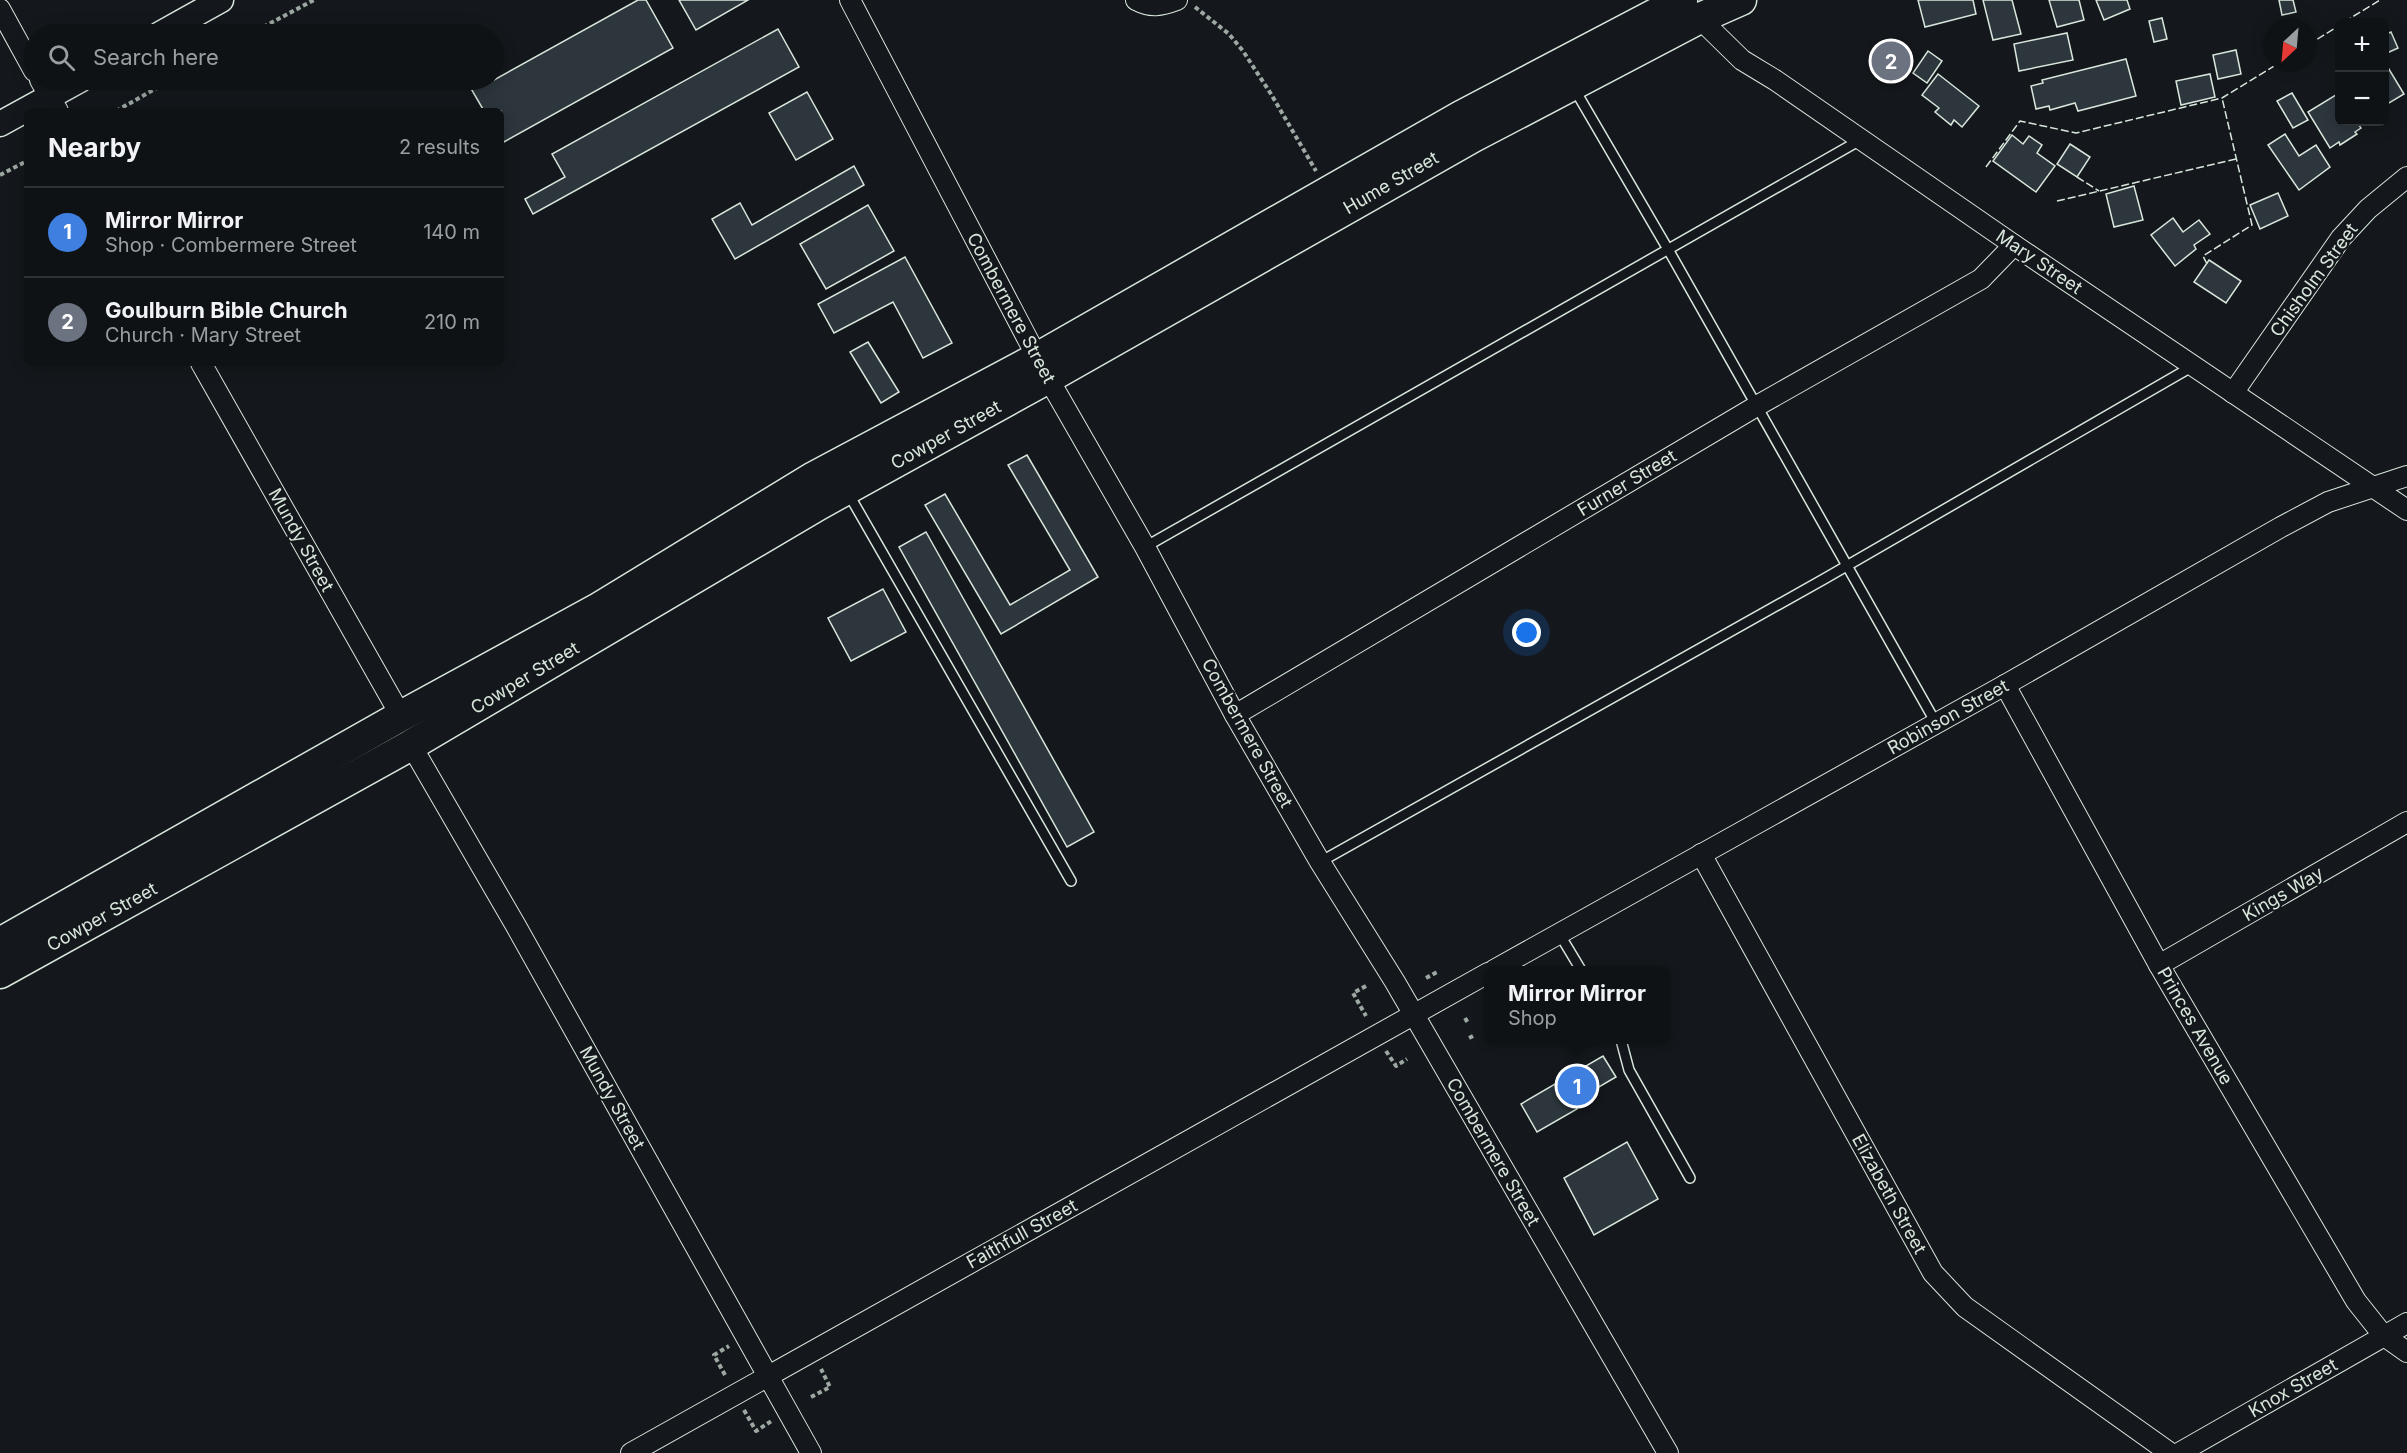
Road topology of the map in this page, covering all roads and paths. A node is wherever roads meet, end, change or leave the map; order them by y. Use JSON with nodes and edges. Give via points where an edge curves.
{"nodes":[{"id":1,"x":220,"y":0,"type":"edge"},
{"id":2,"x":314,"y":0,"type":"edge"},
{"id":3,"x":850,"y":0,"type":"edge"},
{"id":4,"x":1136,"y":0,"type":"edge"},
{"id":5,"x":1741,"y":0,"type":"edge"},
{"id":6,"x":1182,"y":1,"type":"edge"},
{"id":7,"x":1688,"y":6,"type":"edge"},
{"id":8,"x":0,"y":9,"type":"edge"},
{"id":9,"x":178,"y":24,"type":"edge"},
{"id":10,"x":269,"y":24,"type":"edge"},
{"id":11,"x":24,"y":53,"type":"edge"},
{"id":12,"x":1572,"y":85,"type":"junction"},
{"id":13,"x":153,"y":90,"type":"edge"},
{"id":14,"x":49,"y":96,"type":"edge"},
{"id":15,"x":28,"y":108,"type":"edge"},
{"id":16,"x":121,"y":108,"type":"edge"},
{"id":17,"x":24,"y":110,"type":"edge"},
{"id":18,"x":0,"y":124,"type":"edge"},
{"id":19,"x":1862,"y":140,"type":"junction"},
{"id":20,"x":24,"y":163,"type":"edge"},
{"id":21,"x":0,"y":175,"type":"edge"},
{"id":22,"x":2407,"y":177,"type":"edge"},
{"id":23,"x":1329,"y":192,"type":"junction"},
{"id":24,"x":2014,"y":245,"type":"junction"},
{"id":25,"x":1669,"y":251,"type":"junction"},
{"id":26,"x":203,"y":366,"type":"edge"},
{"id":27,"x":2193,"y":366,"type":"junction"},
{"id":28,"x":1043,"y":368,"type":"junction"},
{"id":29,"x":2233,"y":393,"type":"junction"},
{"id":30,"x":1755,"y":407,"type":"junction"},
{"id":31,"x":2407,"y":476,"type":"edge"},
{"id":32,"x":2372,"y":486,"type":"junction"},
{"id":33,"x":846,"y":490,"type":"junction"},
{"id":34,"x":2407,"y":510,"type":"edge"},
{"id":35,"x":1145,"y":547,"type":"junction"},
{"id":36,"x":1846,"y":566,"type":"junction"},
{"id":37,"x":2005,"y":685,"type":"junction"},
{"id":38,"x":1235,"y":715,"type":"junction"},
{"id":39,"x":401,"y":716,"type":"junction"},
{"id":40,"x":1936,"y":723,"type":"junction"},
{"id":41,"x":411,"y":745,"type":"junction"},
{"id":42,"x":2407,"y":822,"type":"edge"},
{"id":43,"x":1701,"y":854,"type":"junction"},
{"id":44,"x":1320,"y":862,"type":"junction"},
{"id":45,"x":1071,"y":881,"type":"dead end"},
{"id":46,"x":1560,"y":935,"type":"junction"},
{"id":47,"x":0,"y":943,"type":"edge"},
{"id":48,"x":2159,"y":965,"type":"junction"},
{"id":49,"x":1502,"y":966,"type":"edge"},
{"id":50,"x":1579,"y":966,"type":"edge"},
{"id":51,"x":1439,"y":971,"type":"dead end"},
{"id":52,"x":0,"y":974,"type":"edge"},
{"id":53,"x":1484,"y":975,"type":"edge"},
{"id":54,"x":1426,"y":978,"type":"dead end"},
{"id":55,"x":1366,"y":986,"type":"dead end"},
{"id":56,"x":1413,"y":1015,"type":"junction"},
{"id":57,"x":1366,"y":1016,"type":"dead end"},
{"id":58,"x":1465,"y":1018,"type":"dead end"},
{"id":59,"x":1468,"y":1023,"type":"dead end"},
{"id":60,"x":1475,"y":1035,"type":"dead end"},
{"id":61,"x":1469,"y":1038,"type":"dead end"},
{"id":62,"x":1622,"y":1044,"type":"edge"},
{"id":63,"x":1386,"y":1051,"type":"dead end"},
{"id":64,"x":1407,"y":1059,"type":"dead end"},
{"id":65,"x":1690,"y":1178,"type":"dead end"},
{"id":66,"x":2407,"y":1323,"type":"edge"},
{"id":67,"x":2383,"y":1335,"type":"junction"},
{"id":68,"x":732,"y":1344,"type":"dead end"},
{"id":69,"x":2407,"y":1352,"type":"edge"},
{"id":70,"x":818,"y":1365,"type":"dead end"},
{"id":71,"x":725,"y":1375,"type":"dead end"},
{"id":72,"x":769,"y":1377,"type":"junction"},
{"id":73,"x":811,"y":1397,"type":"dead end"},
{"id":74,"x":742,"y":1406,"type":"dead end"},
{"id":75,"x":774,"y":1419,"type":"dead end"},
{"id":76,"x":631,"y":1453,"type":"edge"},
{"id":77,"x":811,"y":1453,"type":"edge"},
{"id":78,"x":1668,"y":1453,"type":"edge"},
{"id":79,"x":2170,"y":1453,"type":"edge"},
{"id":80,"x":2179,"y":1453,"type":"edge"}],
"edges":[{"from":1,"to":9,"type":"street"},
{"from":2,"to":10,"type":"path"},
{"from":3,"to":28,"type":"street","name":"Combermere Street"},
{"from":4,"to":6,"type":"street","via":[[1148,6]]},
{"from":5,"to":7,"type":"main road","name":"Hume Street"},
{"from":6,"to":23,"type":"path","via":[[1229,34],[1243,51]]},
{"from":7,"to":12,"type":"main road","name":"Hume Street"},
{"from":7,"to":19,"type":"street","name":"Mary Street","via":[[1742,60]]},
{"from":7,"to":23,"type":"main road","name":"Hume Street","via":[[1461,116]]},
{"from":8,"to":11,"type":"street"},
{"from":12,"to":25,"type":"lane"},
{"from":12,"to":28,"type":"main road","name":"Hume Street"},
{"from":13,"to":16,"type":"path"},
{"from":14,"to":15,"type":"street"},
{"from":17,"to":18,"type":"street"},
{"from":19,"to":24,"type":"street","name":"Mary Street"},
{"from":19,"to":25,"type":"lane"},
{"from":20,"to":21,"type":"path"},
{"from":22,"to":29,"type":"street","name":"Chisholm Street","via":[[2341,238]]},
{"from":23,"to":28,"type":"main road","name":"Hume Street"},
{"from":24,"to":27,"type":"street","name":"Mary Street"},
{"from":24,"to":30,"type":"street","name":"Furner Street","via":[[1981,279]]},
{"from":25,"to":30,"type":"lane"},
{"from":25,"to":35,"type":"lane"},
{"from":26,"to":39,"type":"street","name":"Mundy Street"},
{"from":27,"to":29,"type":"street","name":"Mary Street"},
{"from":27,"to":36,"type":"lane"},
{"from":28,"to":33,"type":"main road","name":"Cowper Street"},
{"from":28,"to":35,"type":"street","name":"Combermere Street"},
{"from":28,"to":39,"type":"main road","name":"Cowper Street","via":[[812,478],[597,609]]},
{"from":29,"to":32,"type":"street","name":"Mary Street"},
{"from":30,"to":36,"type":"lane"},
{"from":30,"to":38,"type":"street","name":"Furner Street"},
{"from":31,"to":32,"type":"street","name":"Robinson Street"},
{"from":32,"to":34,"type":"street","name":"Mary Street"},
{"from":32,"to":37,"type":"street","name":"Robinson Street","via":[[2324,504],[2281,527]]},
{"from":33,"to":41,"type":"main road","name":"Cowper Street"},
{"from":33,"to":45,"type":"lane"},
{"from":35,"to":38,"type":"street","name":"Combermere Street"},
{"from":36,"to":40,"type":"lane"},
{"from":36,"to":44,"type":"lane"},
{"from":37,"to":40,"type":"street","name":"Robinson Street"},
{"from":37,"to":48,"type":"street","name":"Princes Avenue"},
{"from":38,"to":44,"type":"street","name":"Combermere Street"},
{"from":39,"to":47,"type":"main road","name":"Cowper Street"},
{"from":40,"to":43,"type":"street","name":"Robinson Street"},
{"from":41,"to":52,"type":"main road","name":"Cowper Street"},
{"from":41,"to":72,"type":"street","name":"Mundy Street"},
{"from":42,"to":48,"type":"street","name":"Kings Way"},
{"from":43,"to":46,"type":"street","name":"Robinson Street"},
{"from":43,"to":79,"type":"street","name":"Elizabeth Street","via":[[1933,1273],[1965,1307]]},
{"from":44,"to":56,"type":"street","name":"Combermere Street"},
{"from":46,"to":49,"type":"street","name":"Robinson Street"},
{"from":46,"to":50,"type":"lane"},
{"from":48,"to":67,"type":"street","name":"Princes Avenue","via":[[2356,1301]]},
{"from":51,"to":54,"type":"path"},
{"from":53,"to":56,"type":"street"},
{"from":55,"to":57,"type":"path","via":[[1353,993]]},
{"from":56,"to":72,"type":"street","name":"Faithfull Street"},
{"from":56,"to":78,"type":"street","name":"Combermere Street"},
{"from":58,"to":59,"type":"path"},
{"from":60,"to":61,"type":"path"},
{"from":62,"to":65,"type":"lane","via":[[1629,1070]]},
{"from":63,"to":64,"type":"path","via":[[1396,1065]]},
{"from":66,"to":67,"type":"street","name":"Knox Street"},
{"from":67,"to":69,"type":"street","name":"Princes Avenue"},
{"from":67,"to":80,"type":"street","name":"Knox Street"},
{"from":68,"to":71,"type":"path","via":[[714,1355]]},
{"from":70,"to":73,"type":"path","via":[[830,1387]]},
{"from":72,"to":76,"type":"street","name":"Faithfull Street"},
{"from":72,"to":77,"type":"street","name":"Mundy Street"},
{"from":74,"to":75,"type":"path","via":[[756,1431]]}]}
